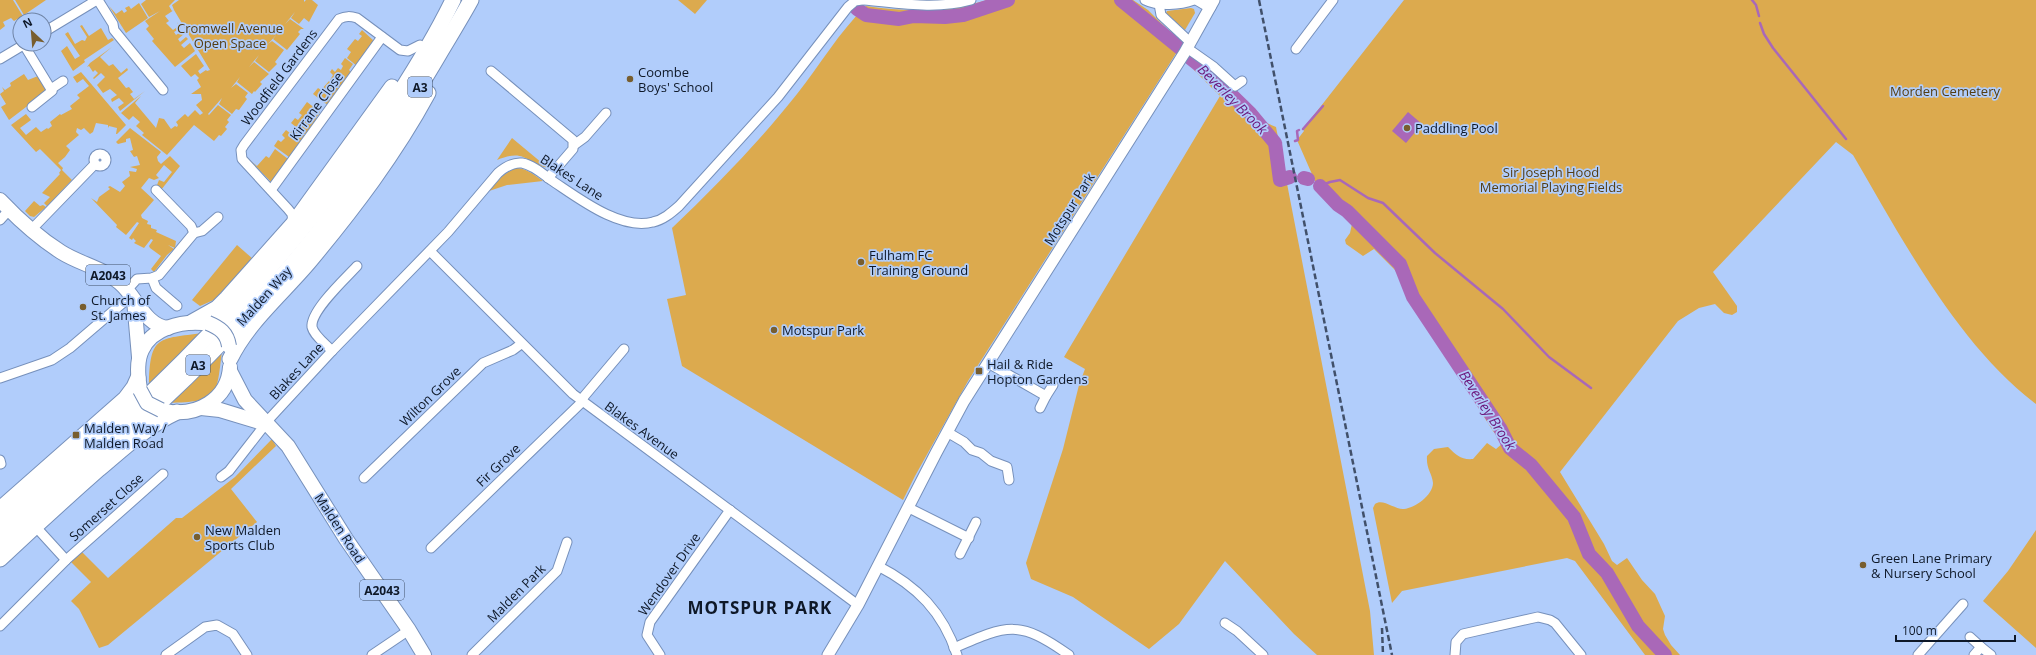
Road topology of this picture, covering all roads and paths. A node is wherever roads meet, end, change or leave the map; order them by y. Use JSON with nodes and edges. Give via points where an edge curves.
{"nodes":[{"id":1,"x":98,"y":0,"type":"edge"},
{"id":2,"x":863,"y":0,"type":"edge"},
{"id":3,"x":971,"y":0,"type":"edge"},
{"id":4,"x":1144,"y":0,"type":"edge"},
{"id":5,"x":1194,"y":0,"type":"edge"},
{"id":6,"x":1198,"y":0,"type":"edge"},
{"id":7,"x":1333,"y":0,"type":"edge"},
{"id":8,"x":453,"y":1,"type":"edge"},
{"id":9,"x":1212,"y":3,"type":"edge"},
{"id":10,"x":468,"y":4,"type":"edge"},
{"id":11,"x":1158,"y":4,"type":"junction"},
{"id":12,"x":52,"y":27,"type":"edge"},
{"id":13,"x":382,"y":36,"type":"junction"},
{"id":14,"x":420,"y":45,"type":"junction"},
{"id":15,"x":1187,"y":47,"type":"junction"},
{"id":16,"x":1296,"y":49,"type":"dead end"},
{"id":17,"x":12,"y":52,"type":"edge"},
{"id":18,"x":30,"y":52,"type":"edge"},
{"id":19,"x":0,"y":59,"type":"edge"},
{"id":20,"x":491,"y":71,"type":"dead end"},
{"id":21,"x":1242,"y":80,"type":"dead end"},
{"id":22,"x":63,"y":81,"type":"dead end"},
{"id":23,"x":52,"y":89,"type":"junction"},
{"id":24,"x":163,"y":90,"type":"dead end"},
{"id":25,"x":32,"y":107,"type":"dead end"},
{"id":26,"x":606,"y":113,"type":"dead end"},
{"id":27,"x":574,"y":145,"type":"junction"},
{"id":28,"x":96,"y":164,"type":"dead end"},
{"id":29,"x":548,"y":178,"type":"junction"},
{"id":30,"x":156,"y":190,"type":"dead end"},
{"id":31,"x":271,"y":190,"type":"junction"},
{"id":32,"x":3,"y":210,"type":"edge"},
{"id":33,"x":218,"y":217,"type":"dead end"},
{"id":34,"x":293,"y":224,"type":"junction"},
{"id":35,"x":32,"y":229,"type":"junction"},
{"id":36,"x":194,"y":233,"type":"junction"},
{"id":37,"x":430,"y":251,"type":"junction"},
{"id":38,"x":357,"y":266,"type":"dead end"},
{"id":39,"x":152,"y":278,"type":"junction"},
{"id":40,"x":131,"y":295,"type":"junction"},
{"id":41,"x":177,"y":306,"type":"dead end"},
{"id":42,"x":192,"y":322,"type":"junction"},
{"id":43,"x":168,"y":328,"type":"junction"},
{"id":44,"x":521,"y":344,"type":"junction"},
{"id":45,"x":624,"y":349,"type":"dead end"},
{"id":46,"x":332,"y":351,"type":"junction"},
{"id":47,"x":139,"y":359,"type":"junction"},
{"id":48,"x":230,"y":359,"type":"junction"},
{"id":49,"x":988,"y":363,"type":"junction"},
{"id":50,"x":0,"y":378,"type":"edge"},
{"id":51,"x":139,"y":384,"type":"junction"},
{"id":52,"x":1053,"y":384,"type":"dead end"},
{"id":53,"x":1046,"y":396,"type":"junction"},
{"id":54,"x":582,"y":401,"type":"junction"},
{"id":55,"x":201,"y":408,"type":"junction"},
{"id":56,"x":1040,"y":408,"type":"dead end"},
{"id":57,"x":177,"y":412,"type":"junction"},
{"id":58,"x":266,"y":424,"type":"junction"},
{"id":59,"x":947,"y":432,"type":"junction"},
{"id":60,"x":162,"y":474,"type":"dead end"},
{"id":61,"x":221,"y":477,"type":"dead end"},
{"id":62,"x":364,"y":478,"type":"dead end"},
{"id":63,"x":1009,"y":480,"type":"dead end"},
{"id":64,"x":909,"y":508,"type":"junction"},
{"id":65,"x":0,"y":509,"type":"edge"},
{"id":66,"x":730,"y":510,"type":"junction"},
{"id":67,"x":976,"y":522,"type":"dead end"},
{"id":68,"x":0,"y":525,"type":"edge"},
{"id":69,"x":35,"y":526,"type":"junction"},
{"id":70,"x":969,"y":538,"type":"junction"},
{"id":71,"x":0,"y":542,"type":"edge"},
{"id":72,"x":567,"y":542,"type":"dead end"},
{"id":73,"x":431,"y":548,"type":"dead end"},
{"id":74,"x":960,"y":554,"type":"dead end"},
{"id":75,"x":0,"y":560,"type":"edge"},
{"id":76,"x":66,"y":560,"type":"junction"},
{"id":77,"x":878,"y":566,"type":"junction"},
{"id":78,"x":1963,"y":604,"type":"dead end"},
{"id":79,"x":858,"y":605,"type":"junction"},
{"id":80,"x":1225,"y":623,"type":"dead end"},
{"id":81,"x":0,"y":626,"type":"edge"},
{"id":82,"x":409,"y":630,"type":"junction"},
{"id":83,"x":1970,"y":637,"type":"dead end"},
{"id":84,"x":1981,"y":647,"type":"junction"},
{"id":85,"x":956,"y":651,"type":"edge"},
{"id":86,"x":166,"y":655,"type":"edge"},
{"id":87,"x":247,"y":655,"type":"edge"},
{"id":88,"x":372,"y":655,"type":"edge"},
{"id":89,"x":424,"y":655,"type":"edge"},
{"id":90,"x":472,"y":655,"type":"edge"},
{"id":91,"x":660,"y":655,"type":"edge"},
{"id":92,"x":828,"y":655,"type":"edge"},
{"id":93,"x":1069,"y":655,"type":"edge"},
{"id":94,"x":1263,"y":655,"type":"edge"},
{"id":95,"x":1455,"y":655,"type":"edge"},
{"id":96,"x":1581,"y":655,"type":"edge"},
{"id":97,"x":1918,"y":655,"type":"edge"},
{"id":98,"x":1974,"y":655,"type":"edge"},
{"id":99,"x":1991,"y":655,"type":"edge"}],
"edges":[{"from":1,"to":12,"type":"street"},
{"from":1,"to":24,"type":"street","via":[[114,30]]},
{"from":2,"to":3,"type":"street","via":[[919,5]]},
{"from":2,"to":29,"type":"street","name":"Blakes Lane","via":[[853,3],[842,14],[773,102],[679,206],[663,219],[642,224],[621,219],[588,204]]},
{"from":4,"to":11,"type":"street"},
{"from":5,"to":11,"type":"street"},
{"from":6,"to":9,"type":"street"},
{"from":7,"to":16,"type":"street"},
{"from":8,"to":14,"type":"highway"},
{"from":8,"to":68,"type":"highway","name":"Malden Way","number":"A3","via":[[377,129],[290,246],[222,322],[154,389]]},
{"from":9,"to":15,"type":"street","name":"Motspur Park"},
{"from":10,"to":48,"type":"highway","via":[[457,35],[441,67],[388,160],[308,262],[243,335]]},
{"from":10,"to":71,"type":"highway","name":"Malden Way","number":"A3","via":[[418,91],[370,163],[326,222],[267,293],[217,347],[164,398]]},
{"from":11,"to":15,"type":"street","via":[[1161,15]]},
{"from":13,"to":14,"type":"street","name":"Woodfield Gardens","via":[[404,51]]},
{"from":13,"to":31,"type":"street","name":"Kirrane Close"},
{"from":13,"to":31,"type":"street","name":"Woodfield Gardens","via":[[357,18],[346,16],[339,19],[244,144],[241,150],[242,159]]},
{"from":14,"to":34,"type":"highway","via":[[349,149]]},
{"from":15,"to":21,"type":"street","via":[[1235,86]]},
{"from":15,"to":49,"type":"street","name":"Motspur Park"},
{"from":17,"to":19,"type":"street"},
{"from":18,"to":23,"type":"street"},
{"from":20,"to":27,"type":"street","via":[[570,136]]},
{"from":22,"to":23,"type":"street"},
{"from":23,"to":25,"type":"street"},
{"from":26,"to":27,"type":"street","via":[[585,137]]},
{"from":27,"to":29,"type":"street"},
{"from":28,"to":35,"type":"street"},
{"from":29,"to":37,"type":"street","name":"Blakes Lane","via":[[523,163],[505,167]]},
{"from":30,"to":36,"type":"street","via":[[191,226]]},
{"from":31,"to":34,"type":"street","name":"Woodfield Gardens","via":[[292,214]]},
{"from":32,"to":35,"type":"main road","number":"A2043"},
{"from":33,"to":36,"type":"street","via":[[202,231]]},
{"from":34,"to":42,"type":"highway","via":[[217,308]]},
{"from":35,"to":40,"type":"main road","number":"A2043","via":[[61,252],[107,274]]},
{"from":36,"to":39,"type":"street","via":[[158,275]]},
{"from":37,"to":44,"type":"street","name":"Blakes Avenue"},
{"from":37,"to":46,"type":"street","name":"Blakes Lane"},
{"from":38,"to":46,"type":"street","via":[[323,304],[313,321],[314,332]]},
{"from":39,"to":40,"type":"street","via":[[137,279]]},
{"from":39,"to":41,"type":"street","via":[[156,288]]},
{"from":40,"to":43,"type":"main road","number":"A2043","via":[[157,325]]},
{"from":40,"to":47,"type":"main road","number":"A2043"},
{"from":40,"to":50,"type":"street","via":[[70,348],[52,360]]},
{"from":42,"to":43,"type":"main road"},
{"from":42,"to":48,"type":"main road","bridge":true,"via":[[208,323],[221,329],[225,334]]},
{"from":43,"to":47,"type":"main road","via":[[147,343]]},
{"from":44,"to":54,"type":"street","name":"Blakes Avenue"},
{"from":44,"to":62,"type":"street","name":"Wilton Grove","via":[[483,363]]},
{"from":45,"to":54,"type":"street","name":"Fir Grove"},
{"from":46,"to":58,"type":"street","name":"Blakes Lane"},
{"from":47,"to":51,"type":"main road"},
{"from":48,"to":55,"type":"main road","via":[[222,391],[216,399]]},
{"from":48,"to":58,"type":"main road","name":"Malden Road","number":"A2043","via":[[241,395]]},
{"from":49,"to":53,"type":"street"},
{"from":49,"to":59,"type":"street","name":"Motspur Park"},
{"from":51,"to":57,"type":"main road","bridge":true,"via":[[147,403],[161,410]]},
{"from":51,"to":65,"type":"highway"},
{"from":52,"to":53,"type":"street"},
{"from":53,"to":56,"type":"street"},
{"from":54,"to":66,"type":"street","name":"Blakes Avenue"},
{"from":54,"to":73,"type":"street","name":"Fir Grove"},
{"from":55,"to":57,"type":"main road"},
{"from":55,"to":58,"type":"main road","name":"Malden Road","number":"A2043","via":[[220,410]]},
{"from":57,"to":69,"type":"highway","via":[[148,428]]},
{"from":58,"to":61,"type":"street","name":"Blakes Lane","via":[[229,472]]},
{"from":58,"to":82,"type":"main road","name":"Malden Road","number":"A2043","via":[[288,446],[346,539]]},
{"from":59,"to":63,"type":"street","via":[[972,450],[1007,467]]},
{"from":59,"to":64,"type":"street","name":"Motspur Park"},
{"from":60,"to":76,"type":"street","name":"Somerset Close"},
{"from":64,"to":70,"type":"street"},
{"from":64,"to":77,"type":"street","name":"Motspur Park"},
{"from":66,"to":79,"type":"street","name":"Blakes Avenue"},
{"from":66,"to":91,"type":"street","name":"Wendover Drive","via":[[650,622],[647,635]]},
{"from":67,"to":70,"type":"street"},
{"from":69,"to":75,"type":"highway"},
{"from":69,"to":76,"type":"street","name":"Somerset Close"},
{"from":70,"to":74,"type":"street"},
{"from":72,"to":90,"type":"street","name":"Malden Park","via":[[557,571]]},
{"from":76,"to":81,"type":"street","name":"Somerset Close"},
{"from":77,"to":79,"type":"street","name":"Motspur Park"},
{"from":77,"to":85,"type":"street","via":[[909,584],[924,598],[942,622]]},
{"from":78,"to":97,"type":"street"},
{"from":79,"to":92,"type":"street","name":"Motspur Park"},
{"from":80,"to":94,"type":"street"},
{"from":82,"to":88,"type":"street"},
{"from":82,"to":89,"type":"main road","name":"Malden Road","number":"A2043"},
{"from":83,"to":84,"type":"street"},
{"from":84,"to":98,"type":"street"},
{"from":84,"to":99,"type":"street"},
{"from":85,"to":93,"type":"street","via":[[996,631],[1020,629],[1031,632]]},
{"from":86,"to":87,"type":"street","via":[[205,627],[217,624],[234,634]]},
{"from":95,"to":96,"type":"street","via":[[1456,642],[1463,634],[1538,617],[1555,623]]}]}
